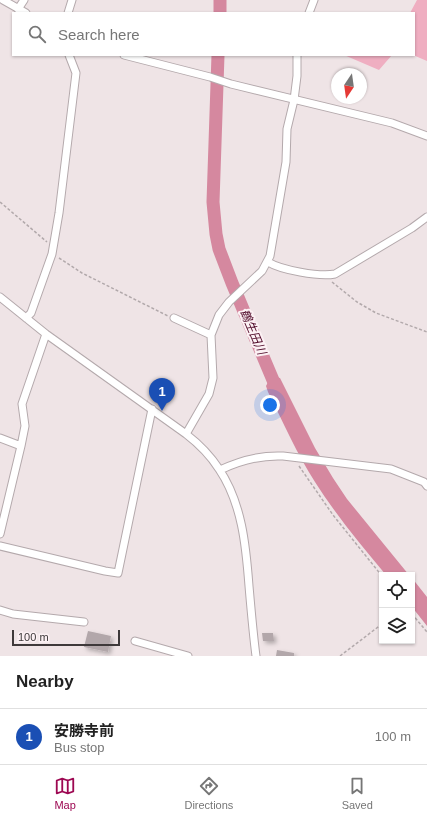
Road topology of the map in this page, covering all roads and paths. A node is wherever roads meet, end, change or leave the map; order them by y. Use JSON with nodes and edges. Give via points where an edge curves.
{"nodes":[{"id":1,"x":3,"y":0,"type":"edge"},
{"id":2,"x":24,"y":0,"type":"edge"},
{"id":3,"x":72,"y":0,"type":"edge"},
{"id":4,"x":314,"y":0,"type":"edge"},
{"id":5,"x":18,"y":9,"type":"junction"},
{"id":6,"x":24,"y":12,"type":"edge"},
{"id":7,"x":68,"y":12,"type":"edge"},
{"id":8,"x":309,"y":12,"type":"edge"},
{"id":9,"x":69,"y":56,"type":"edge"},
{"id":10,"x":128,"y":56,"type":"edge"},
{"id":11,"x":297,"y":56,"type":"edge"},
{"id":12,"x":294,"y":100,"type":"junction"},
{"id":13,"x":427,"y":136,"type":"edge"},
{"id":14,"x":0,"y":202,"type":"edge"},
{"id":15,"x":427,"y":217,"type":"edge"},
{"id":16,"x":53,"y":251,"type":"junction"},
{"id":17,"x":268,"y":262,"type":"junction"},
{"id":18,"x":327,"y":276,"type":"junction"},
{"id":19,"x":0,"y":297,"type":"edge"},
{"id":20,"x":26,"y":318,"type":"junction"},
{"id":21,"x":174,"y":318,"type":"joint"},
{"id":22,"x":427,"y":332,"type":"edge"},
{"id":23,"x":46,"y":334,"type":"junction"},
{"id":24,"x":211,"y":335,"type":"junction"},
{"id":25,"x":152,"y":409,"type":"junction"},
{"id":26,"x":186,"y":434,"type":"junction"},
{"id":27,"x":0,"y":438,"type":"edge"},
{"id":28,"x":21,"y":446,"type":"junction"},
{"id":29,"x":297,"y":458,"type":"junction"},
{"id":30,"x":220,"y":470,"type":"junction"},
{"id":31,"x":426,"y":482,"type":"edge"},
{"id":32,"x":0,"y":534,"type":"edge"},
{"id":33,"x":0,"y":546,"type":"edge"},
{"id":34,"x":379,"y":572,"type":"edge"},
{"id":35,"x":0,"y":610,"type":"edge"},
{"id":36,"x":415,"y":618,"type":"edge"},
{"id":37,"x":84,"y":622,"type":"dead end"},
{"id":38,"x":379,"y":626,"type":"edge"},
{"id":39,"x":427,"y":632,"type":"edge"},
{"id":40,"x":135,"y":641,"type":"dead end"},
{"id":41,"x":188,"y":656,"type":"edge"},
{"id":42,"x":256,"y":656,"type":"edge"},
{"id":43,"x":340,"y":656,"type":"edge"}],
"edges":[{"from":1,"to":5,"type":"street"},
{"from":2,"to":5,"type":"street"},
{"from":3,"to":7,"type":"street"},
{"from":4,"to":8,"type":"street"},
{"from":5,"to":6,"type":"street"},
{"from":9,"to":16,"type":"street","via":[[76,73]]},
{"from":10,"to":12,"type":"street"},
{"from":11,"to":12,"type":"street"},
{"from":12,"to":13,"type":"street","via":[[392,124]]},
{"from":12,"to":17,"type":"street","via":[[287,129],[286,162]]},
{"from":14,"to":16,"type":"path"},
{"from":15,"to":18,"type":"street","via":[[338,272]]},
{"from":16,"to":20,"type":"street","via":[[31,313]]},
{"from":16,"to":21,"type":"path","via":[[82,273]]},
{"from":17,"to":18,"type":"street"},
{"from":17,"to":24,"type":"street","via":[[229,302],[219,315]]},
{"from":18,"to":22,"type":"path","via":[[357,302],[376,313]]},
{"from":19,"to":20,"type":"street"},
{"from":20,"to":23,"type":"street"},
{"from":21,"to":24,"type":"street"},
{"from":23,"to":25,"type":"street"},
{"from":23,"to":28,"type":"street","via":[[22,404],[24,426]]},
{"from":24,"to":26,"type":"street","via":[[213,378],[209,394]]},
{"from":25,"to":26,"type":"street"},
{"from":25,"to":33,"type":"street","via":[[118,573]]},
{"from":26,"to":30,"type":"street","via":[[200,445]]},
{"from":27,"to":28,"type":"street"},
{"from":28,"to":32,"type":"street"},
{"from":29,"to":30,"type":"street","via":[[266,456]]},
{"from":29,"to":31,"type":"street","via":[[391,469]]},
{"from":29,"to":34,"type":"path","via":[[333,515]]},
{"from":30,"to":42,"type":"street","via":[[236,506],[245,539]]},
{"from":35,"to":37,"type":"street","via":[[13,614]]},
{"from":36,"to":39,"type":"path"},
{"from":38,"to":43,"type":"path"},
{"from":40,"to":41,"type":"street"}]}
